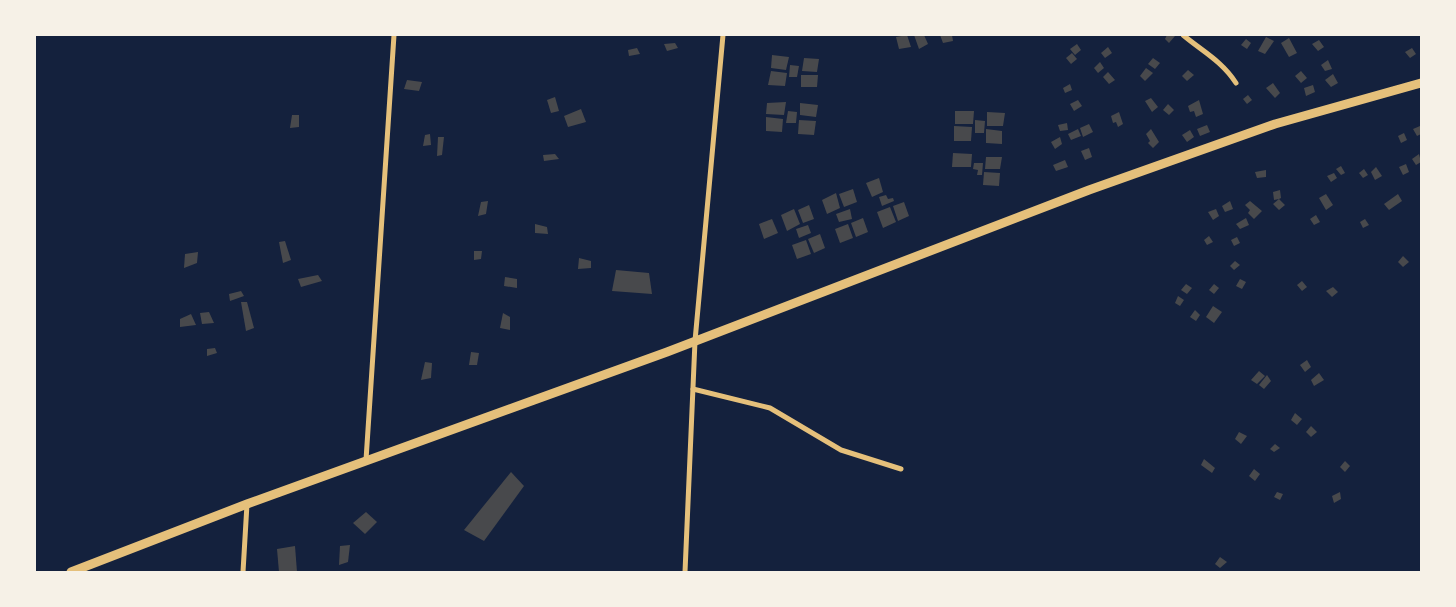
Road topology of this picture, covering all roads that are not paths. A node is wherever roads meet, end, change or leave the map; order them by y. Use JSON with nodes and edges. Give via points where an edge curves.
{"nodes":[{"id":1,"x":394,"y":35,"type":"edge"},
{"id":2,"x":723,"y":35,"type":"edge"},
{"id":3,"x":1183,"y":35,"type":"edge"},
{"id":4,"x":1236,"y":83,"type":"dead end"},
{"id":5,"x":1421,"y":83,"type":"edge"},
{"id":6,"x":695,"y":341,"type":"junction"},
{"id":7,"x":693,"y":389,"type":"junction"},
{"id":8,"x":366,"y":460,"type":"junction"},
{"id":9,"x":901,"y":469,"type":"dead end"},
{"id":10,"x":247,"y":504,"type":"junction"},
{"id":11,"x":70,"y":572,"type":"edge"},
{"id":12,"x":244,"y":572,"type":"edge"},
{"id":13,"x":685,"y":572,"type":"edge"}],
"edges":[{"from":1,"to":8,"type":"street"},
{"from":2,"to":6,"type":"street"},
{"from":3,"to":4,"type":"street","via":[[1212,56]]},
{"from":5,"to":6,"type":"main road","via":[[1265,127],[1089,190]]},
{"from":6,"to":7,"type":"street"},
{"from":6,"to":8,"type":"main road"},
{"from":7,"to":9,"type":"street","via":[[770,408],[841,450]]},
{"from":7,"to":13,"type":"street"},
{"from":8,"to":10,"type":"main road"},
{"from":10,"to":11,"type":"main road"},
{"from":10,"to":12,"type":"street"}]}
